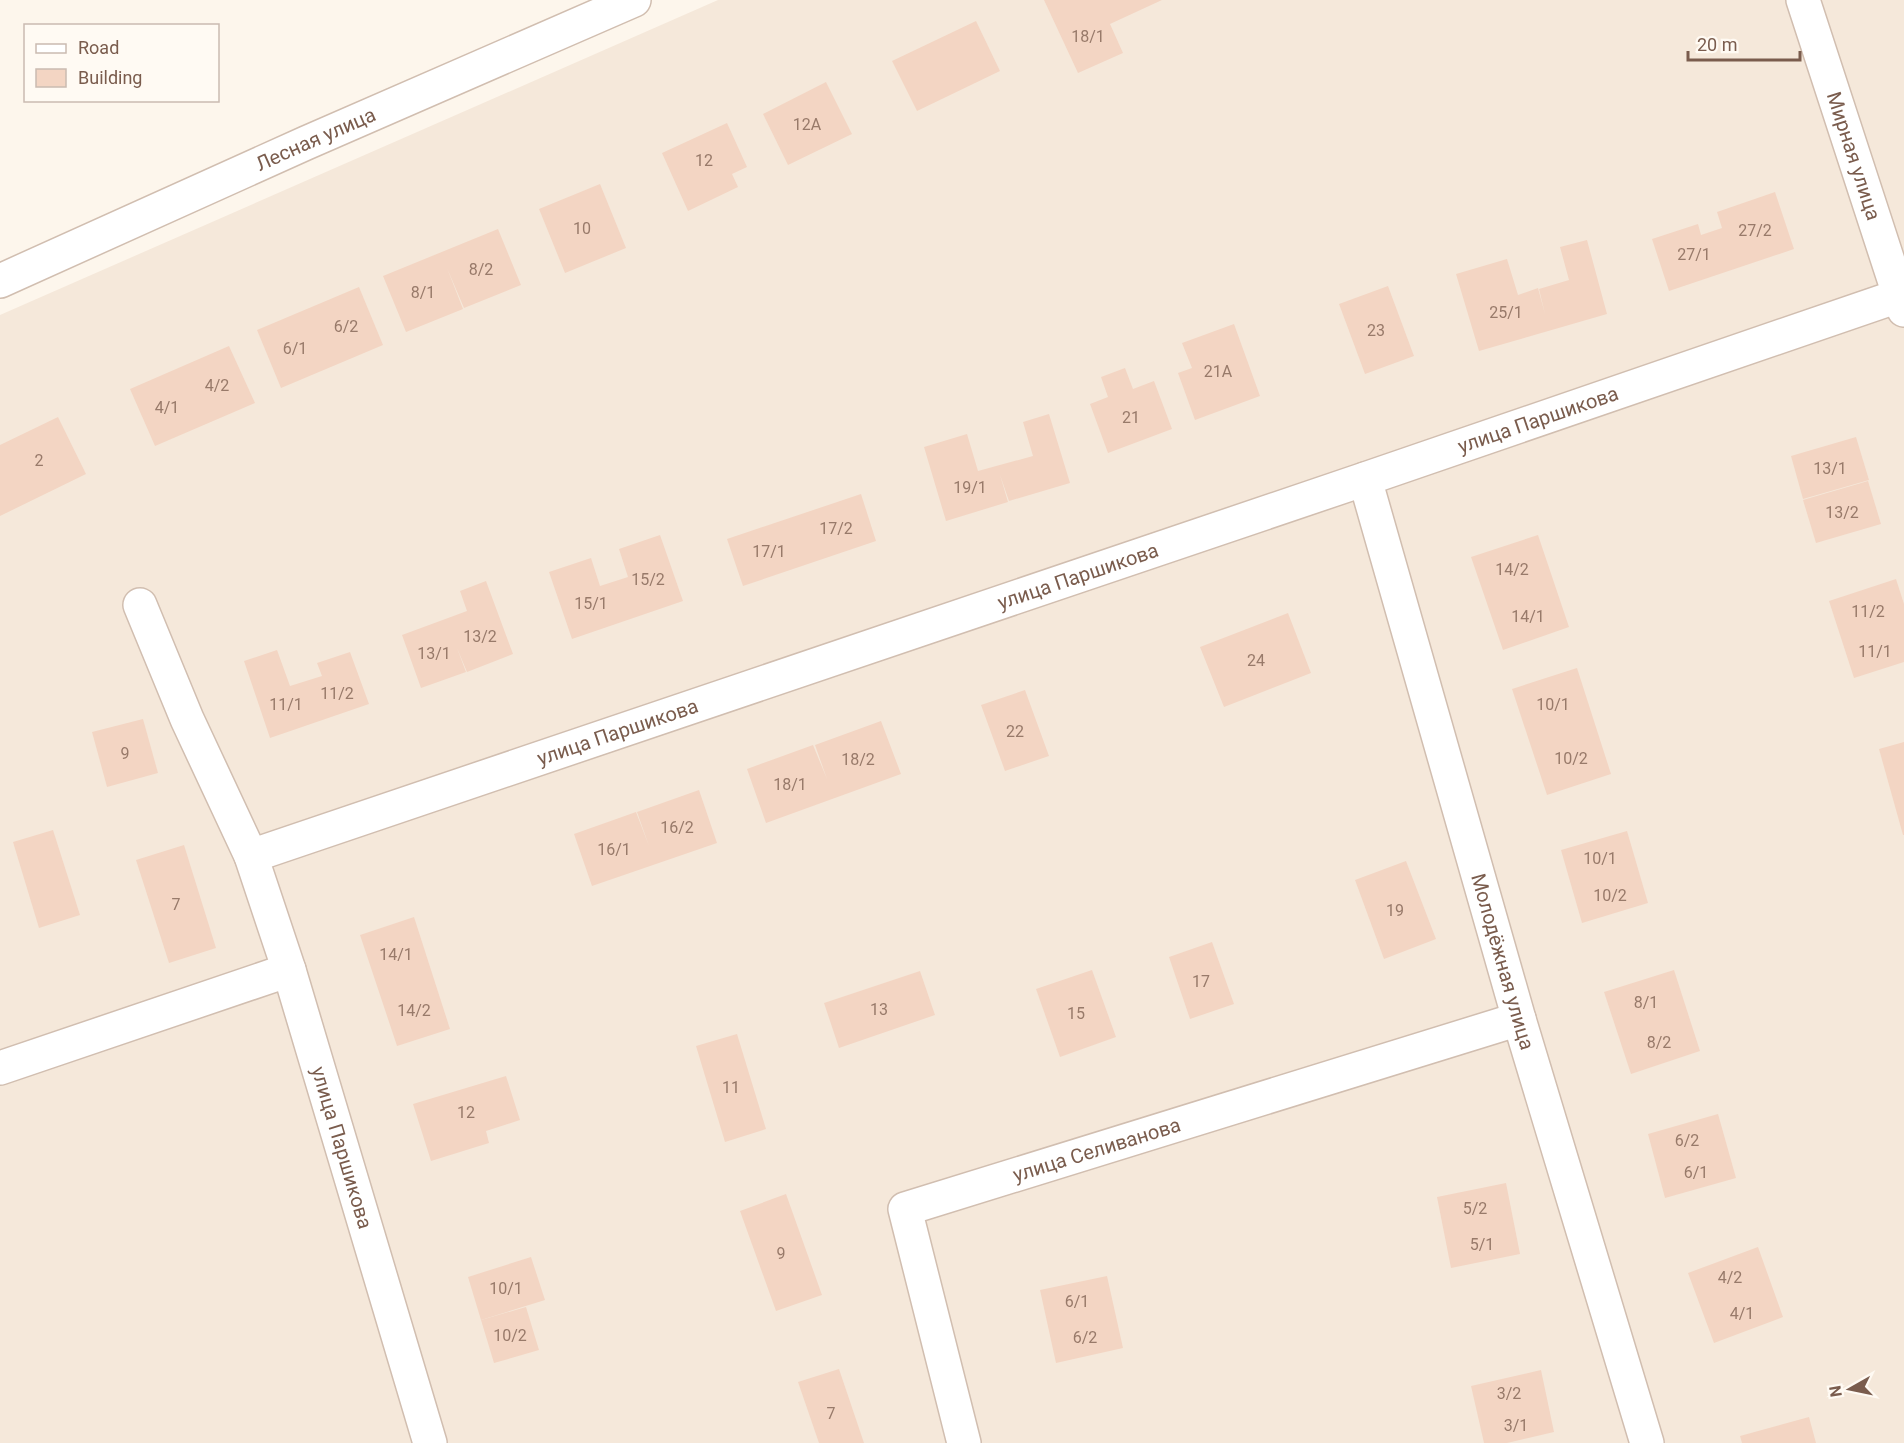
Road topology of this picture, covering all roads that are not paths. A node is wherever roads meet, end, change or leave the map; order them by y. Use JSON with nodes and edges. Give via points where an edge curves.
{"nodes":[{"id":1,"x":634,"y":0,"type":"edge"},
{"id":2,"x":1803,"y":0,"type":"edge"},
{"id":3,"x":0,"y":281,"type":"edge"},
{"id":4,"x":1902,"y":299,"type":"edge"},
{"id":5,"x":1365,"y":479,"type":"junction"},
{"id":6,"x":140,"y":605,"type":"dead end"},
{"id":7,"x":251,"y":856,"type":"junction"},
{"id":8,"x":289,"y":970,"type":"junction"},
{"id":9,"x":1519,"y":1019,"type":"junction"},
{"id":10,"x":0,"y":1068,"type":"edge"},
{"id":11,"x":429,"y":1443,"type":"edge"},
{"id":12,"x":964,"y":1443,"type":"edge"},
{"id":13,"x":1647,"y":1443,"type":"edge"}],
"edges":[{"from":1,"to":3,"type":"street","name":"Лесная улица"},
{"from":2,"to":4,"type":"street","name":"Мирная улица"},
{"from":4,"to":5,"type":"street","name":"улица Паршикова"},
{"from":5,"to":7,"type":"street","name":"улица Паршикова"},
{"from":5,"to":9,"type":"street","name":"Молодёжная улица"},
{"from":6,"to":7,"type":"street","name":"улица Паршикова"},
{"from":7,"to":8,"type":"street","name":"улица Паршикова"},
{"from":8,"to":10,"type":"street"},
{"from":8,"to":11,"type":"street","name":"улица Паршикова"},
{"from":9,"to":12,"type":"street","name":"улица Селиванова","via":[[905,1209]]},
{"from":9,"to":13,"type":"street","name":"Молодёжная улица"}]}
